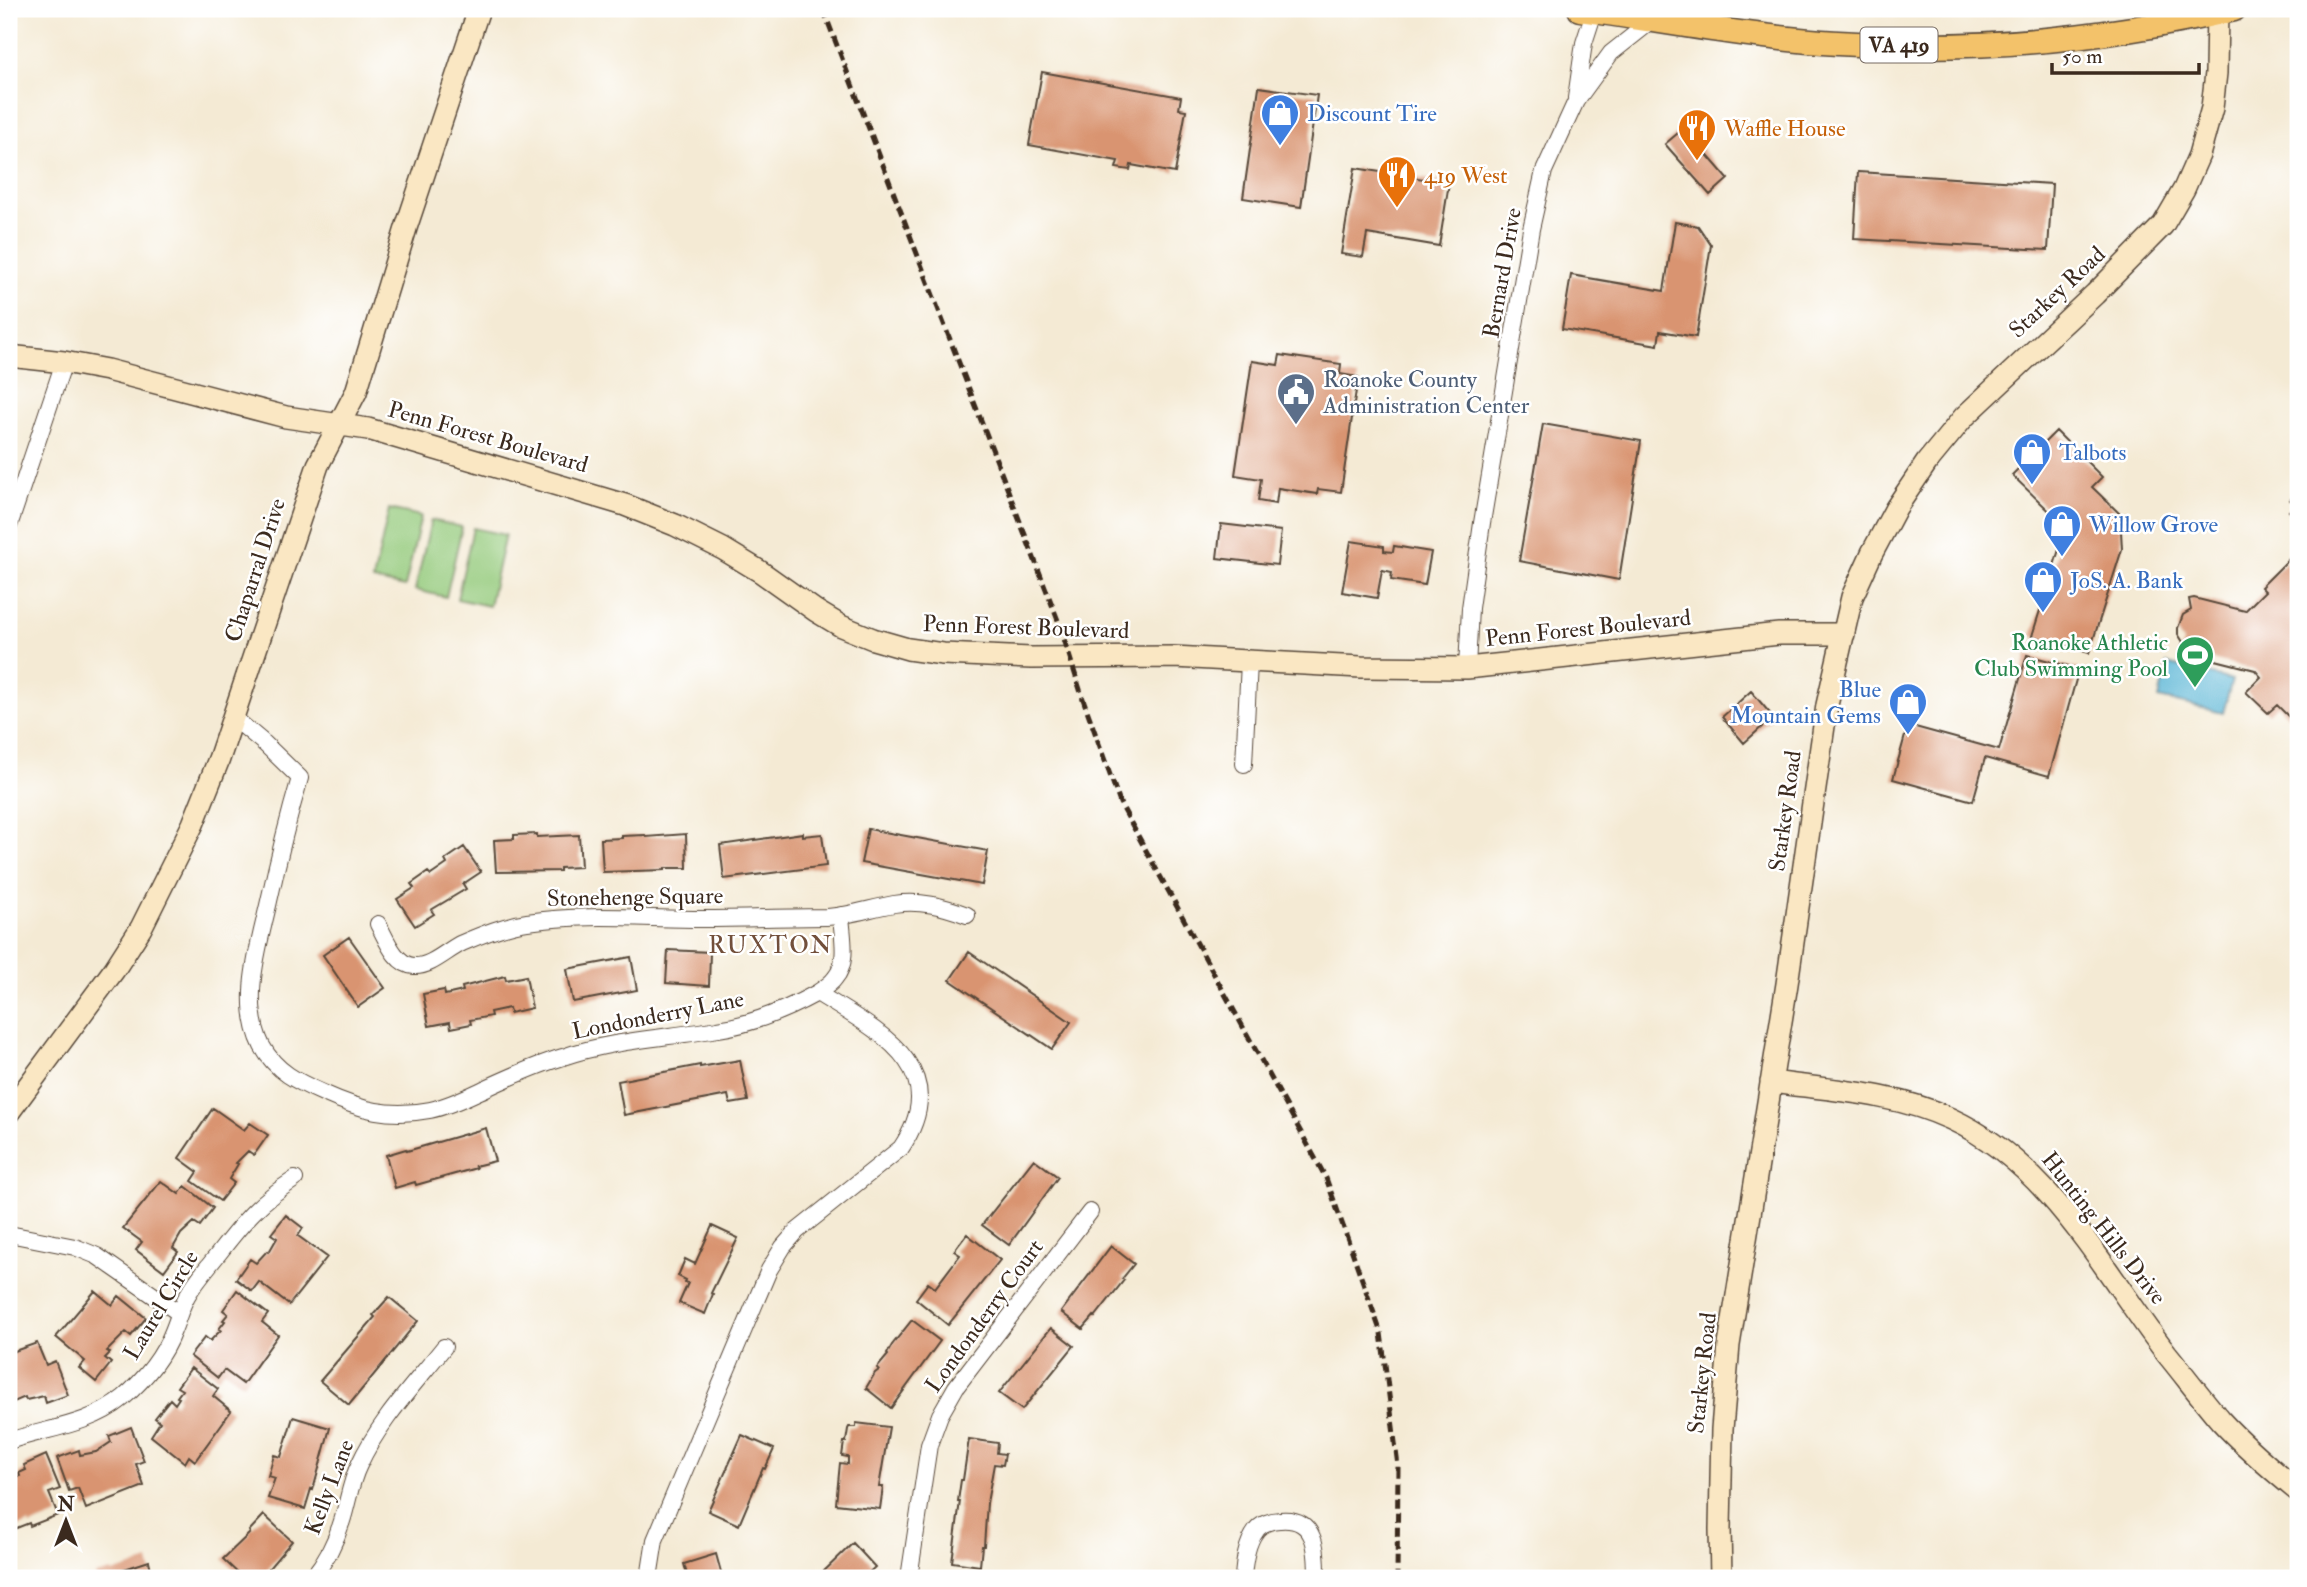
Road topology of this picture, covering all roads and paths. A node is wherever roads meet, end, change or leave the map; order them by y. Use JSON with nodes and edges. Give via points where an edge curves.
{"nodes":[{"id":1,"x":479,"y":9,"type":"edge"},
{"id":2,"x":1589,"y":9,"type":"edge"},
{"id":3,"x":2223,"y":10,"type":"edge"},
{"id":4,"x":1654,"y":19,"type":"junction"},
{"id":5,"x":1576,"y":101,"type":"junction"},
{"id":6,"x":9,"y":356,"type":"edge"},
{"id":7,"x":64,"y":362,"type":"junction"},
{"id":8,"x":338,"y":425,"type":"junction"},
{"id":9,"x":9,"y":526,"type":"edge"},
{"id":10,"x":1843,"y":634,"type":"junction"},
{"id":11,"x":1249,"y":662,"type":"junction"},
{"id":12,"x":1467,"y":668,"type":"junction"},
{"id":13,"x":234,"y":718,"type":"junction"},
{"id":14,"x":1244,"y":764,"type":"dead end"},
{"id":15,"x":841,"y":915,"type":"junction"},
{"id":16,"x":967,"y":915,"type":"dead end"},
{"id":17,"x":378,"y":924,"type":"dead end"},
{"id":18,"x":817,"y":993,"type":"junction"},
{"id":19,"x":1771,"y":1082,"type":"junction"},
{"id":20,"x":9,"y":1112,"type":"edge"},
{"id":21,"x":295,"y":1179,"type":"dead end"},
{"id":22,"x":1090,"y":1212,"type":"dead end"},
{"id":23,"x":9,"y":1234,"type":"edge"},
{"id":24,"x":179,"y":1313,"type":"junction"},
{"id":25,"x":444,"y":1347,"type":"dead end"},
{"id":26,"x":9,"y":1441,"type":"edge"},
{"id":27,"x":2298,"y":1491,"type":"edge"},
{"id":28,"x":312,"y":1578,"type":"edge"},
{"id":29,"x":649,"y":1578,"type":"edge"},
{"id":30,"x":909,"y":1578,"type":"edge"},
{"id":31,"x":1243,"y":1578,"type":"edge"},
{"id":32,"x":1317,"y":1578,"type":"edge"},
{"id":33,"x":1721,"y":1578,"type":"edge"}],
"edges":[{"from":1,"to":8,"type":"street","name":"Chaparral Drive","via":[[356,392]]},
{"from":2,"to":4,"type":"main road","number":"VA 419"},
{"from":2,"to":5,"type":"street","name":"Bernard Drive"},
{"from":3,"to":4,"type":"main road","number":"VA 419","via":[[2092,35],[1921,46],[1777,38]]},
{"from":3,"to":10,"type":"street","name":"Starkey Road","via":[[2212,108],[2199,155],[2163,225],[1964,417],[1927,462],[1872,553],[1852,597]]},
{"from":4,"to":5,"type":"street","name":"Bernard Drive","via":[[1611,53]]},
{"from":5,"to":12,"type":"street","name":"Bernard Drive","via":[[1544,171],[1531,229],[1482,523]]},
{"from":6,"to":7,"type":"street","name":"Penn Forest Boulevard"},
{"from":7,"to":8,"type":"street","name":"Penn Forest Boulevard","via":[[286,417]]},
{"from":7,"to":9,"type":"street"},
{"from":8,"to":11,"type":"street","name":"Penn Forest Boulevard","via":[[368,429],[625,505],[723,549],[841,625],[908,649],[1031,658],[1174,657]]},
{"from":8,"to":13,"type":"street","name":"Chaparral Drive","via":[[318,465]]},
{"from":10,"to":12,"type":"street","name":"Penn Forest Boulevard","via":[[1779,634]]},
{"from":10,"to":19,"type":"street","name":"Starkey Road","via":[[1827,705]]},
{"from":11,"to":12,"type":"street","name":"Penn Forest Boulevard"},
{"from":11,"to":14,"type":"street"},
{"from":13,"to":18,"type":"street","name":"Londonderry Lane","via":[[300,778],[254,968],[252,997],[263,1046],[293,1080],[378,1113],[433,1110],[563,1056],[720,1029],[760,1019]]},
{"from":13,"to":20,"type":"street","name":"Chaparral Drive","via":[[193,824],[141,928]]},
{"from":15,"to":16,"type":"street","name":"Stonehenge Square","via":[[920,903]]},
{"from":15,"to":17,"type":"street","name":"Stonehenge Square","via":[[579,916],[525,922],[488,932],[417,967],[398,959]]},
{"from":15,"to":18,"type":"street","via":[[842,968]]},
{"from":18,"to":29,"type":"street","via":[[875,1029],[905,1057],[918,1092],[917,1114],[901,1148],[797,1231],[769,1270],[655,1540]]},
{"from":19,"to":27,"type":"street","name":"Hunting Hills Drive","via":[[1926,1108],[1984,1136],[2013,1158],[2073,1224],[2220,1419]]},
{"from":19,"to":33,"type":"street","name":"Starkey Road","via":[[1729,1345],[1722,1429]]},
{"from":21,"to":24,"type":"street","name":"Laurel Circle","via":[[252,1212],[202,1273]]},
{"from":22,"to":30,"type":"street","name":"Londonderry Court","via":[[956,1387],[940,1415],[929,1445]]},
{"from":23,"to":24,"type":"street","via":[[97,1256]]},
{"from":24,"to":26,"type":"street","name":"Laurel Circle","via":[[163,1352],[122,1399],[74,1424]]},
{"from":25,"to":28,"type":"street","name":"Kelly Lane","via":[[373,1438],[358,1466],[332,1545]]},
{"from":31,"to":32,"type":"street","via":[[1247,1550],[1256,1531],[1275,1520],[1289,1519],[1310,1532]]}]}
